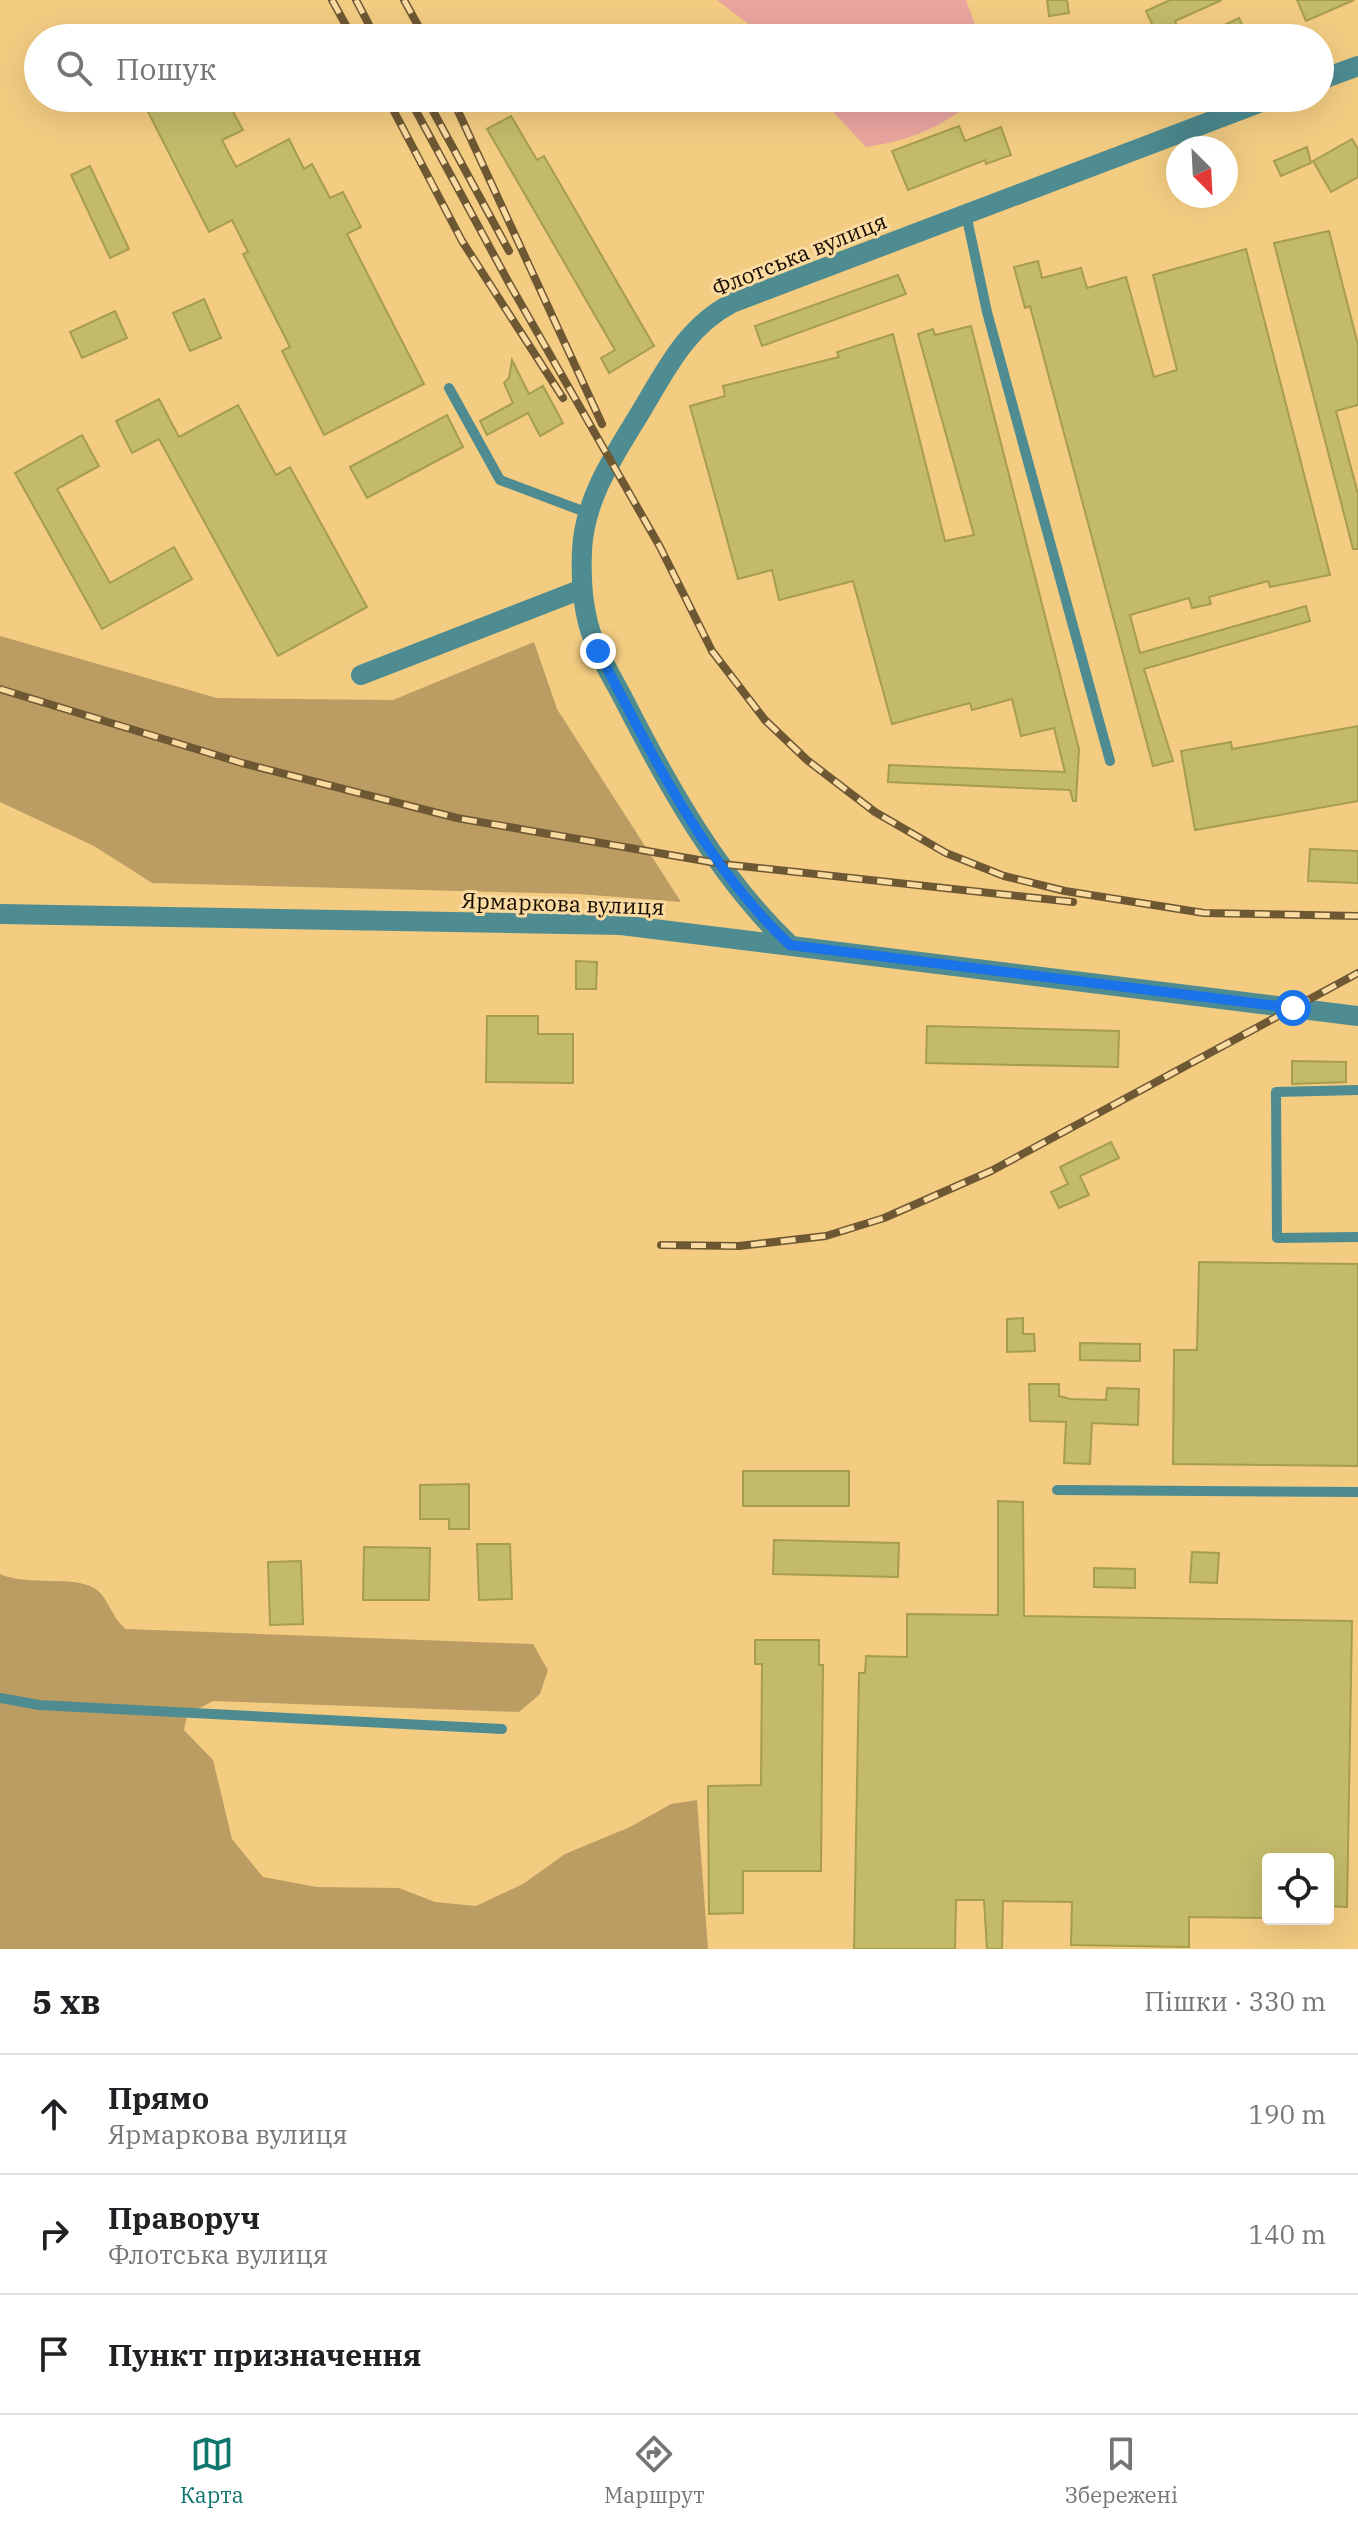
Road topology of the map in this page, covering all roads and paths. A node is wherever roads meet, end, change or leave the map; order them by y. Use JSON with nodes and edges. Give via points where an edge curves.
{"nodes":[{"id":1,"x":1358,"y":66,"type":"edge"},
{"id":2,"x":1334,"y":75,"type":"edge"},
{"id":3,"x":1235,"y":112,"type":"edge"},
{"id":4,"x":966,"y":214,"type":"junction"},
{"id":5,"x":449,"y":388,"type":"dead end"},
{"id":6,"x":588,"y":513,"type":"junction"},
{"id":7,"x":582,"y":589,"type":"junction"},
{"id":8,"x":361,"y":675,"type":"dead end"},
{"id":9,"x":1110,"y":761,"type":"dead end"},
{"id":10,"x":0,"y":914,"type":"edge"},
{"id":11,"x":790,"y":945,"type":"junction"},
{"id":12,"x":1358,"y":1016,"type":"edge"},
{"id":13,"x":1358,"y":1090,"type":"edge"},
{"id":14,"x":1358,"y":1237,"type":"edge"},
{"id":15,"x":1057,"y":1490,"type":"dead end"},
{"id":16,"x":1358,"y":1492,"type":"edge"},
{"id":17,"x":0,"y":1698,"type":"edge"},
{"id":18,"x":502,"y":1729,"type":"dead end"}],
"edges":[{"from":1,"to":2,"type":"street"},
{"from":3,"to":4,"type":"street","name":"Флотська вулиця"},
{"from":4,"to":6,"type":"street","name":"Флотська вулиця","via":[[711,314],[671,361],[611,461]]},
{"from":4,"to":9,"type":"lane","via":[[987,312]]},
{"from":5,"to":6,"type":"lane","via":[[500,480]]},
{"from":6,"to":7,"type":"street","name":"Флотська вулиця"},
{"from":7,"to":8,"type":"street"},
{"from":7,"to":11,"type":"street","name":"Флотська вулиця","via":[[598,651],[687,812],[760,916]]},
{"from":10,"to":11,"type":"street","name":"Ярмаркова вулиця","via":[[621,925]]},
{"from":11,"to":12,"type":"street","name":"Ярмаркова вулиця"},
{"from":13,"to":14,"type":"lane","via":[[1276,1092],[1276,1107],[1277,1238]]},
{"from":15,"to":16,"type":"lane"},
{"from":17,"to":18,"type":"lane","via":[[39,1705]]}]}
